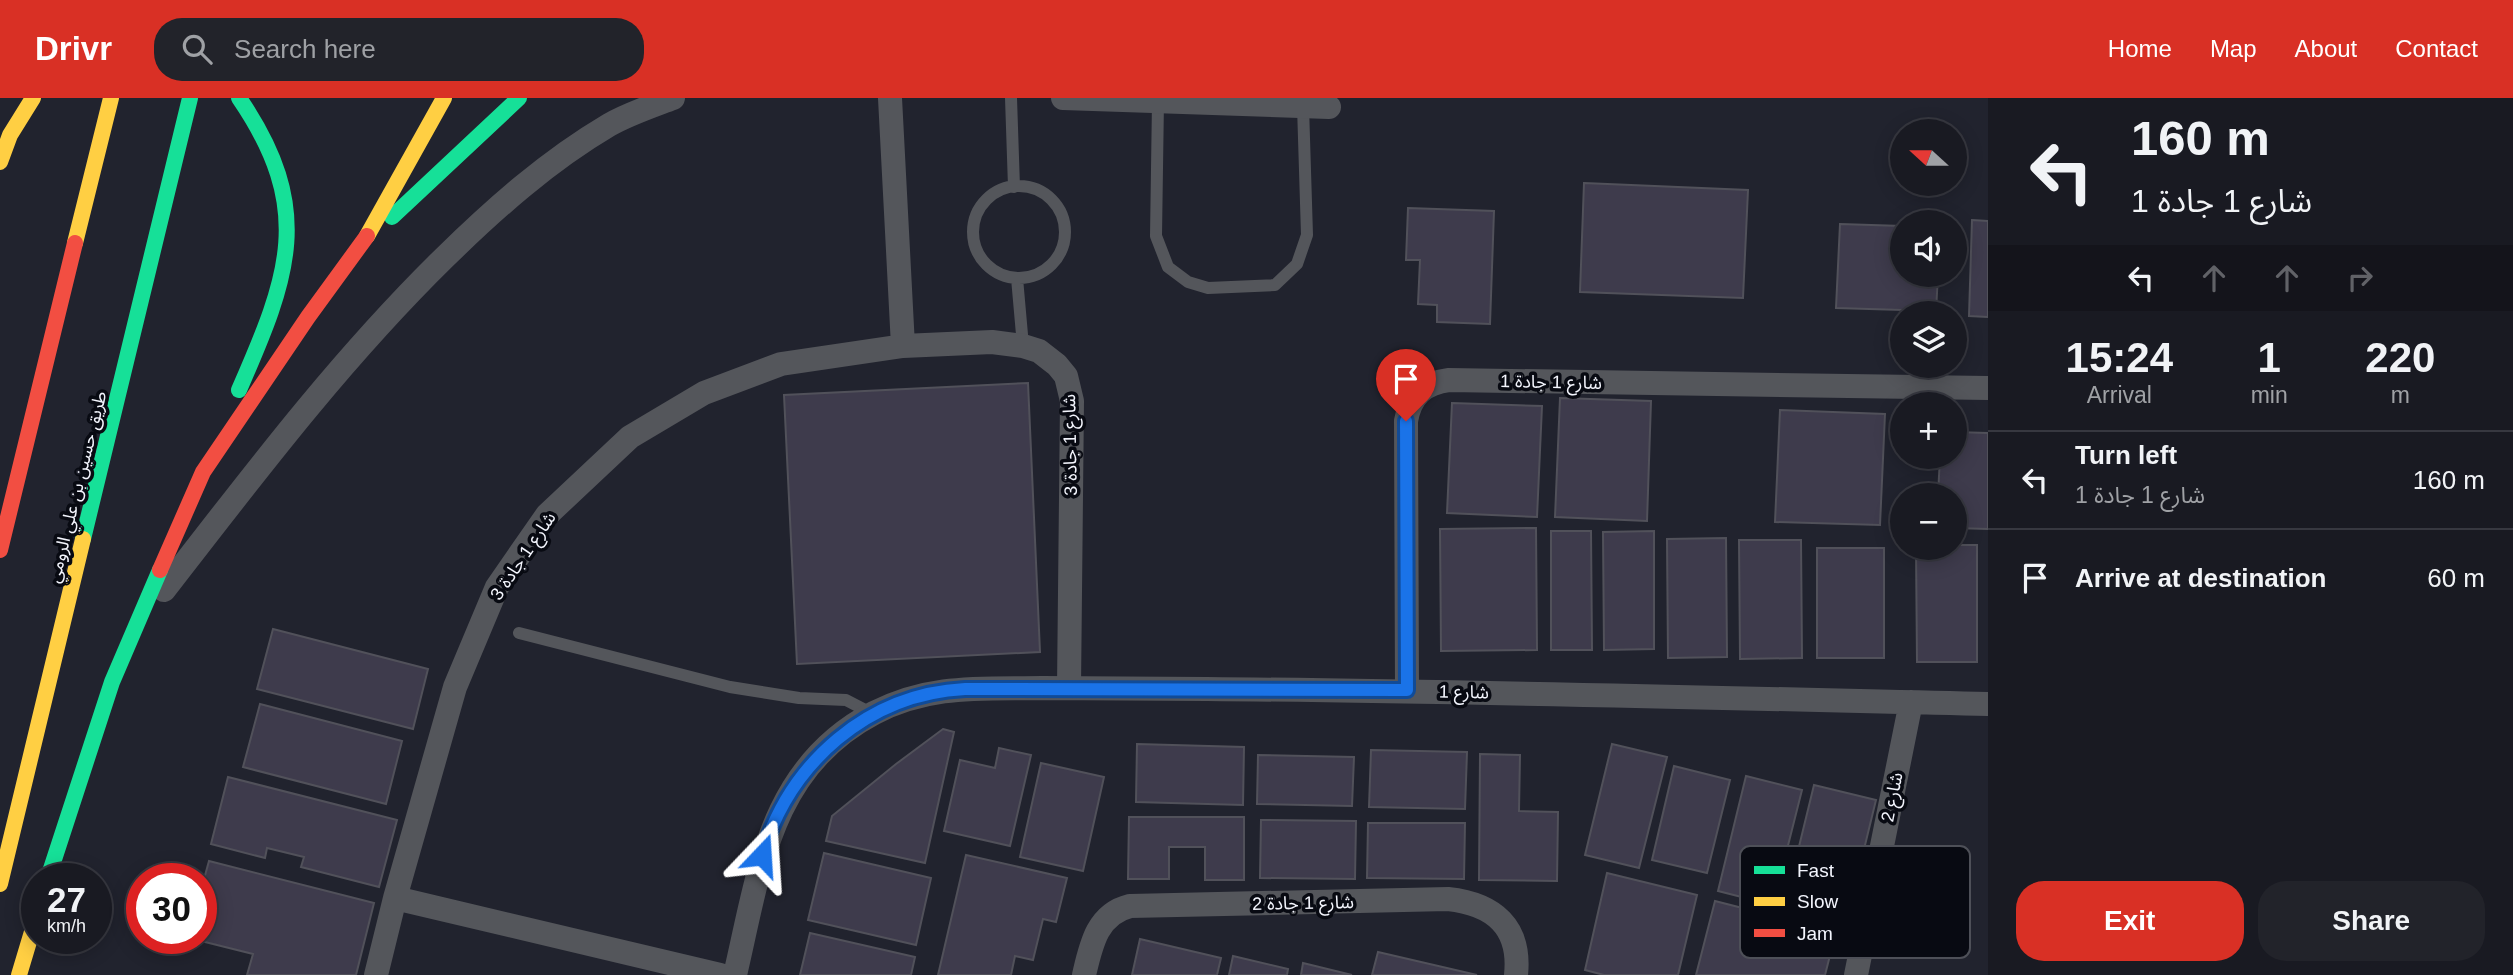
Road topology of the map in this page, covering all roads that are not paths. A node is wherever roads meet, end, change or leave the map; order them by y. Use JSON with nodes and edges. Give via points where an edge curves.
{"nodes":[{"id":1,"x":33,"y":98,"type":"edge"},
{"id":2,"x":111,"y":98,"type":"edge"},
{"id":3,"x":190,"y":98,"type":"edge"},
{"id":4,"x":239,"y":98,"type":"edge"},
{"id":5,"x":444,"y":98,"type":"edge"},
{"id":6,"x":519,"y":98,"type":"edge"},
{"id":7,"x":673,"y":98,"type":"edge"},
{"id":8,"x":890,"y":98,"type":"edge"},
{"id":9,"x":1011,"y":98,"type":"edge"},
{"id":10,"x":1063,"y":98,"type":"edge"},
{"id":11,"x":1158,"y":101,"type":"junction"},
{"id":12,"x":1335,"y":102,"type":"edge"},
{"id":13,"x":1303,"y":106,"type":"junction"},
{"id":14,"x":0,"y":162,"type":"edge"},
{"id":15,"x":1014,"y":187,"type":"junction"},
{"id":16,"x":362,"y":245,"type":"junction"},
{"id":17,"x":1017,"y":278,"type":"junction"},
{"id":18,"x":903,"y":346,"type":"junction"},
{"id":19,"x":1023,"y":346,"type":"junction"},
{"id":20,"x":1988,"y":388,"type":"edge"},
{"id":21,"x":203,"y":472,"type":"junction"},
{"id":22,"x":0,"y":550,"type":"edge"},
{"id":23,"x":137,"y":625,"type":"junction"},
{"id":24,"x":519,"y":633,"type":"dead end"},
{"id":25,"x":1069,"y":688,"type":"junction"},
{"id":26,"x":1407,"y":690,"type":"junction"},
{"id":27,"x":1911,"y":702,"type":"junction"},
{"id":28,"x":1988,"y":704,"type":"edge"},
{"id":29,"x":873,"y":714,"type":"junction"},
{"id":30,"x":1882,"y":846,"type":"edge"},
{"id":31,"x":53,"y":863,"type":"edge"},
{"id":32,"x":0,"y":884,"type":"edge"},
{"id":33,"x":395,"y":898,"type":"junction"},
{"id":34,"x":25,"y":954,"type":"edge"},
{"id":35,"x":19,"y":975,"type":"edge"},
{"id":36,"x":376,"y":975,"type":"edge"},
{"id":37,"x":720,"y":975,"type":"edge"},
{"id":38,"x":735,"y":975,"type":"edge"},
{"id":39,"x":1084,"y":975,"type":"edge"},
{"id":40,"x":1516,"y":975,"type":"edge"}],
"edges":[{"from":1,"to":14,"type":"highway"},
{"from":2,"to":22,"type":"highway"},
{"from":3,"to":32,"type":"highway","name":"طريق حسين بن علي الرومي"},
{"from":4,"to":21,"type":"highway","via":[[256,121],[279,174],[288,224],[270,309]]},
{"from":5,"to":16,"type":"highway"},
{"from":6,"to":16,"type":"highway"},
{"from":7,"to":23,"type":"street","via":[[611,124],[557,158],[483,220],[402,299],[287,432]]},
{"from":8,"to":18,"type":"street"},
{"from":9,"to":15,"type":"lane"},
{"from":10,"to":11,"type":"street"},
{"from":11,"to":13,"type":"street"},
{"from":11,"to":13,"type":"lane","via":[[1156,236],[1168,267],[1188,282],[1208,288],[1275,285],[1297,264],[1307,234]]},
{"from":12,"to":13,"type":"street"},
{"from":15,"to":17,"type":"lane","via":[[989,197],[980,208],[973,234],[982,260],[1004,276]]},
{"from":15,"to":17,"type":"lane","via":[[1028,187],[1051,200],[1060,211],[1065,237],[1054,262],[1044,271]]},
{"from":16,"to":21,"type":"highway"},
{"from":17,"to":19,"type":"lane"},
{"from":18,"to":19,"type":"street","name":"شارع 1 جادة 3","via":[[992,342]]},
{"from":18,"to":33,"type":"street","name":"شارع 1 جادة 3","via":[[781,364],[704,393],[631,437],[547,515],[497,587],[455,687]]},
{"from":19,"to":25,"type":"street","name":"شارع 1 جادة 3","via":[[1057,365],[1070,389]]},
{"from":20,"to":26,"type":"street","name":"شارع 1 جادة 1","via":[[1449,380],[1424,387],[1408,408],[1406,421]]},
{"from":21,"to":23,"type":"highway"},
{"from":23,"to":31,"type":"highway","via":[[112,682]]},
{"from":24,"to":29,"type":"lane","via":[[730,687],[846,700]]},
{"from":25,"to":26,"type":"street","name":"شارع 1"},
{"from":25,"to":29,"type":"street","name":"شارع 1","via":[[941,690]]},
{"from":26,"to":27,"type":"street","name":"شارع 1"},
{"from":27,"to":28,"type":"street","name":"شارع 1"},
{"from":27,"to":30,"type":"street","name":"شارع 2"},
{"from":29,"to":38,"type":"street","name":"شارع 1","via":[[814,761],[781,807],[762,855]]},
{"from":33,"to":36,"type":"street","name":"شارع 1 جادة 3"},
{"from":33,"to":37,"type":"street"},
{"from":34,"to":35,"type":"highway"},
{"from":39,"to":40,"type":"street","name":"شارع 1 جادة 2","via":[[1100,926],[1112,913],[1130,906],[1448,899],[1480,907],[1503,922],[1516,946]]}]}
